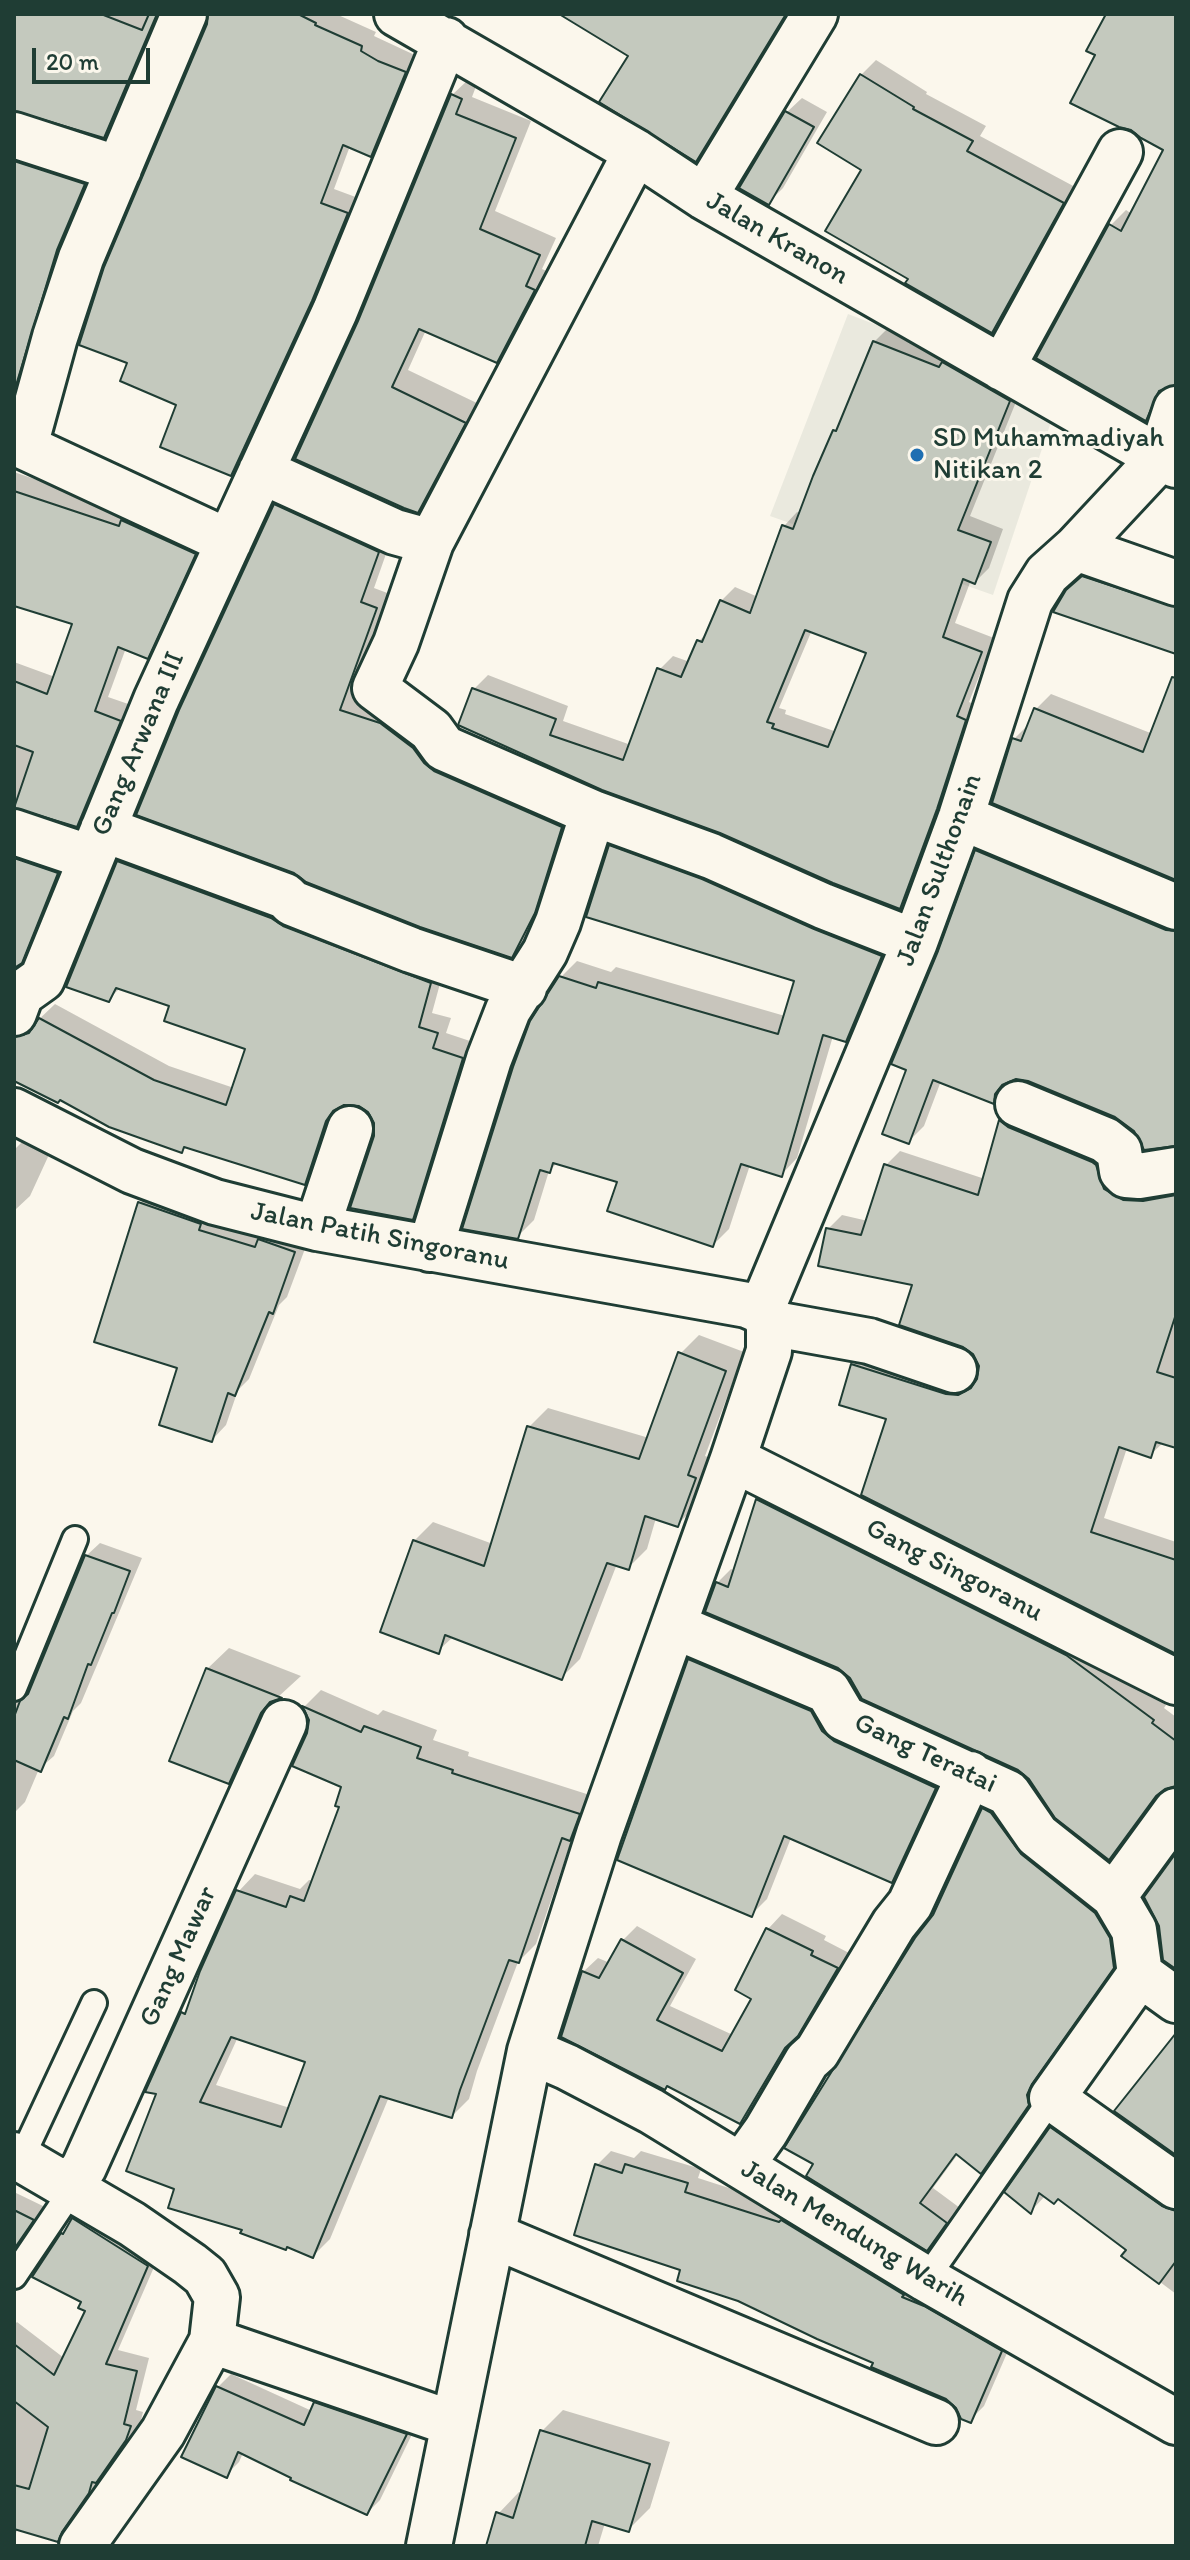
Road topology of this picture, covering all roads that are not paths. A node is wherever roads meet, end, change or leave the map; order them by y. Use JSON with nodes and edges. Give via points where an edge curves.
{"nodes":[{"id":1,"x":184,"y":14,"type":"edge"},
{"id":2,"x":397,"y":14,"type":"edge"},
{"id":3,"x":815,"y":14,"type":"edge"},
{"id":4,"x":446,"y":40,"type":"junction"},
{"id":5,"x":14,"y":135,"type":"edge"},
{"id":6,"x":636,"y":152,"type":"junction"},
{"id":7,"x":1120,"y":152,"type":"dead end"},
{"id":8,"x":119,"y":169,"type":"junction"},
{"id":9,"x":704,"y":197,"type":"junction"},
{"id":10,"x":1002,"y":368,"type":"junction"},
{"id":11,"x":1176,"y":409,"type":"edge"},
{"id":12,"x":20,"y":444,"type":"edge"},
{"id":13,"x":1168,"y":462,"type":"edge"},
{"id":14,"x":261,"y":471,"type":"junction"},
{"id":15,"x":229,"y":542,"type":"junction"},
{"id":16,"x":431,"y":542,"type":"junction"},
{"id":17,"x":1076,"y":548,"type":"junction"},
{"id":18,"x":1176,"y":583,"type":"edge"},
{"id":19,"x":593,"y":813,"type":"junction"},
{"id":20,"x":961,"y":817,"type":"junction"},
{"id":21,"x":14,"y":832,"type":"edge"},
{"id":22,"x":97,"y":844,"type":"junction"},
{"id":23,"x":1176,"y":907,"type":"edge"},
{"id":24,"x":915,"y":942,"type":"junction"},
{"id":25,"x":524,"y":988,"type":"junction"},
{"id":26,"x":14,"y":1013,"type":"edge"},
{"id":27,"x":1018,"y":1104,"type":"dead end"},
{"id":28,"x":14,"y":1111,"type":"edge"},
{"id":29,"x":350,"y":1129,"type":"dead end"},
{"id":30,"x":1176,"y":1170,"type":"edge"},
{"id":31,"x":317,"y":1228,"type":"junction"},
{"id":32,"x":430,"y":1249,"type":"junction"},
{"id":33,"x":765,"y":1317,"type":"junction"},
{"id":34,"x":954,"y":1370,"type":"dead end"},
{"id":35,"x":733,"y":1459,"type":"junction"},
{"id":36,"x":75,"y":1539,"type":"dead end"},
{"id":37,"x":674,"y":1626,"type":"junction"},
{"id":38,"x":1176,"y":1682,"type":"edge"},
{"id":39,"x":14,"y":1688,"type":"edge"},
{"id":40,"x":284,"y":1723,"type":"dead end"},
{"id":41,"x":970,"y":1774,"type":"junction"},
{"id":42,"x":1176,"y":1811,"type":"edge"},
{"id":43,"x":1114,"y":1896,"type":"junction"},
{"id":44,"x":1140,"y":1974,"type":"junction"},
{"id":45,"x":1176,"y":2000,"type":"edge"},
{"id":46,"x":94,"y":2003,"type":"dead end"},
{"id":47,"x":530,"y":2051,"type":"junction"},
{"id":48,"x":1052,"y":2098,"type":"junction"},
{"id":49,"x":18,"y":2157,"type":"edge"},
{"id":50,"x":741,"y":2166,"type":"junction"},
{"id":51,"x":1176,"y":2186,"type":"edge"},
{"id":52,"x":70,"y":2189,"type":"junction"},
{"id":53,"x":492,"y":2235,"type":"junction"},
{"id":54,"x":14,"y":2276,"type":"edge"},
{"id":55,"x":926,"y":2279,"type":"junction"},
{"id":56,"x":212,"y":2341,"type":"junction"},
{"id":57,"x":936,"y":2422,"type":"dead end"},
{"id":58,"x":1176,"y":2422,"type":"edge"},
{"id":59,"x":454,"y":2424,"type":"junction"},
{"id":60,"x":82,"y":2546,"type":"edge"},
{"id":61,"x":429,"y":2546,"type":"edge"}],
"edges":[{"from":1,"to":8,"type":"street"},
{"from":2,"to":4,"type":"street","name":"Jalan Kranon"},
{"from":3,"to":9,"type":"street"},
{"from":4,"to":6,"type":"street","name":"Jalan Kranon"},
{"from":4,"to":14,"type":"street","name":"Gang Arwana III","via":[[335,311]]},
{"from":5,"to":8,"type":"street"},
{"from":6,"to":9,"type":"street","name":"Jalan Kranon"},
{"from":6,"to":16,"type":"street"},
{"from":7,"to":10,"type":"street"},
{"from":8,"to":12,"type":"street","via":[[81,258]]},
{"from":9,"to":10,"type":"street","name":"Jalan Kranon"},
{"from":10,"to":13,"type":"street","name":"Jalan Kranon"},
{"from":11,"to":13,"type":"street"},
{"from":12,"to":15,"type":"street"},
{"from":13,"to":17,"type":"street","name":"Jalan Sulthonain"},
{"from":14,"to":15,"type":"street","name":"Gang Arwana III"},
{"from":14,"to":16,"type":"street","via":[[395,532]]},
{"from":15,"to":22,"type":"street","name":"Gang Arwana III"},
{"from":16,"to":19,"type":"street","via":[[375,688],[431,730],[444,748]]},
{"from":17,"to":18,"type":"street"},
{"from":17,"to":20,"type":"street","name":"Jalan Sulthonain","via":[[1047,574],[1030,601]]},
{"from":19,"to":24,"type":"street"},
{"from":19,"to":25,"type":"street","via":[[558,922]]},
{"from":20,"to":23,"type":"street"},
{"from":20,"to":24,"type":"street","name":"Jalan Sulthonain"},
{"from":21,"to":22,"type":"street"},
{"from":22,"to":25,"type":"street","via":[[285,896],[411,950]]},
{"from":22,"to":26,"type":"street","name":"Gang Arwana III","via":[[42,979],[21,994]]},
{"from":24,"to":33,"type":"street","name":"Jalan Sulthonain"},
{"from":25,"to":32,"type":"street","via":[[508,1010],[489,1059]]},
{"from":27,"to":30,"type":"street","via":[[1105,1140],[1119,1151],[1126,1175]]},
{"from":28,"to":31,"type":"street","name":"Jalan Patih Singoranu","via":[[132,1171],[215,1202]]},
{"from":29,"to":31,"type":"street"},
{"from":31,"to":32,"type":"street","name":"Jalan Patih Singoranu"},
{"from":32,"to":33,"type":"street","name":"Jalan Patih Singoranu","via":[[747,1305]]},
{"from":33,"to":34,"type":"street","name":"Jalan Patih Singoranu","via":[[869,1341]]},
{"from":33,"to":35,"type":"street","name":"Jalan Sulthonain","via":[[769,1351]]},
{"from":35,"to":37,"type":"street","name":"Jalan Sulthonain"},
{"from":35,"to":38,"type":"street","name":"Gang Singoranu"},
{"from":36,"to":39,"type":"lane"},
{"from":37,"to":41,"type":"street","name":"Gang Teratai","via":[[828,1691],[844,1718]]},
{"from":37,"to":47,"type":"street","name":"Jalan Sulthonain","via":[[599,1834]]},
{"from":40,"to":52,"type":"street","name":"Gang Mawar"},
{"from":41,"to":43,"type":"street","name":"Gang Teratai","via":[[1008,1793],[1037,1835]]},
{"from":41,"to":50,"type":"street","via":[[910,1904]]},
{"from":42,"to":43,"type":"street"},
{"from":43,"to":44,"type":"street","via":[[1134,1930]]},
{"from":44,"to":45,"type":"street"},
{"from":44,"to":48,"type":"street"},
{"from":46,"to":49,"type":"lane"},
{"from":47,"to":50,"type":"street","name":"Jalan Mendung Warih","via":[[651,2111]]},
{"from":47,"to":53,"type":"street","name":"Jalan Sulthonain"},
{"from":48,"to":51,"type":"street"},
{"from":48,"to":55,"type":"lane"},
{"from":49,"to":52,"type":"street"},
{"from":50,"to":55,"type":"street","name":"Jalan Mendung Warih"},
{"from":52,"to":54,"type":"lane"},
{"from":52,"to":56,"type":"street","via":[[132,2224],[205,2276],[217,2297]]},
{"from":53,"to":57,"type":"street"},
{"from":53,"to":59,"type":"street","name":"Jalan Sulthonain"},
{"from":55,"to":58,"type":"street","name":"Jalan Mendung Warih"},
{"from":56,"to":59,"type":"street"},
{"from":56,"to":60,"type":"street","via":[[163,2432]]},
{"from":59,"to":61,"type":"street","name":"Jalan Sulthonain"}]}
